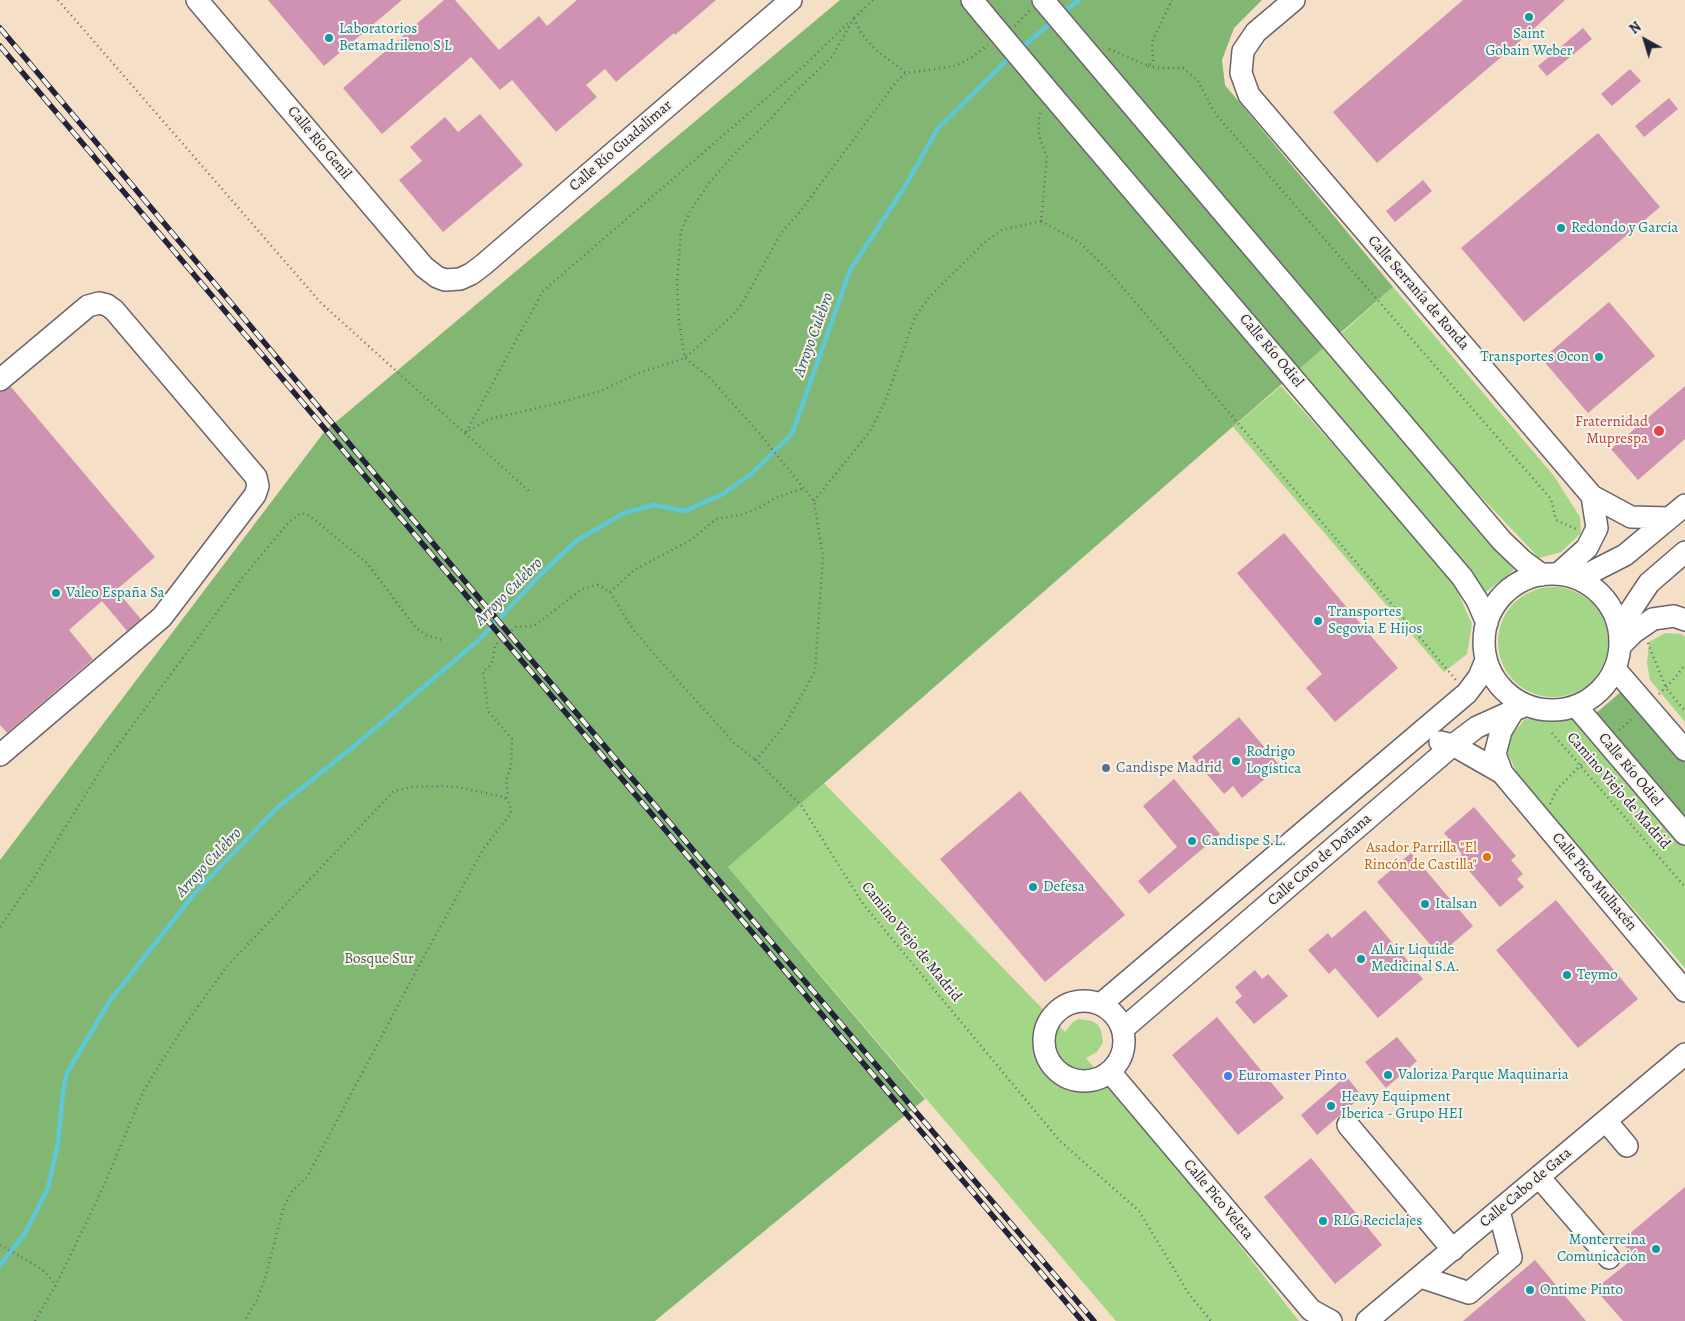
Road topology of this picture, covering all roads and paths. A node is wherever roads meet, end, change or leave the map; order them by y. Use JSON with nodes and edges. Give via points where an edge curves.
{"nodes":[{"id":1,"x":58,"y":0,"type":"edge"},
{"id":2,"x":197,"y":0,"type":"edge"},
{"id":3,"x":791,"y":0,"type":"edge"},
{"id":4,"x":873,"y":0,"type":"edge"},
{"id":5,"x":972,"y":0,"type":"edge"},
{"id":6,"x":1172,"y":0,"type":"edge"},
{"id":7,"x":1294,"y":0,"type":"edge"},
{"id":8,"x":1039,"y":3,"type":"edge"},
{"id":9,"x":854,"y":18,"type":"junction"},
{"id":10,"x":1014,"y":27,"type":"dead end"},
{"id":11,"x":993,"y":42,"type":"dead end"},
{"id":12,"x":1086,"y":50,"type":"junction"},
{"id":13,"x":1148,"y":66,"type":"junction"},
{"id":14,"x":906,"y":73,"type":"junction"},
{"id":15,"x":1049,"y":91,"type":"junction"},
{"id":16,"x":1041,"y":221,"type":"junction"},
{"id":17,"x":446,"y":280,"type":"joint"},
{"id":18,"x":685,"y":358,"type":"junction"},
{"id":19,"x":0,"y":380,"type":"edge"},
{"id":20,"x":465,"y":433,"type":"junction"},
{"id":21,"x":804,"y":488,"type":"junction"},
{"id":22,"x":530,"y":492,"type":"dead end"},
{"id":23,"x":1592,"y":496,"type":"junction"},
{"id":24,"x":814,"y":501,"type":"junction"},
{"id":25,"x":1677,"y":512,"type":"edge"},
{"id":26,"x":1580,"y":530,"type":"dead end"},
{"id":27,"x":1685,"y":552,"type":"edge"},
{"id":28,"x":1560,"y":576,"type":"junction"},
{"id":29,"x":610,"y":592,"type":"junction"},
{"id":30,"x":1685,"y":620,"type":"edge"},
{"id":31,"x":1487,"y":623,"type":"junction"},
{"id":32,"x":1645,"y":635,"type":"dead end"},
{"id":33,"x":1620,"y":637,"type":"junction"},
{"id":34,"x":443,"y":640,"type":"dead end"},
{"id":35,"x":1486,"y":660,"type":"junction"},
{"id":36,"x":1685,"y":665,"type":"edge"},
{"id":37,"x":1615,"y":669,"type":"junction"},
{"id":38,"x":1666,"y":688,"type":"junction"},
{"id":39,"x":1467,"y":693,"type":"junction"},
{"id":40,"x":1655,"y":698,"type":"dead end"},
{"id":41,"x":1576,"y":706,"type":"junction"},
{"id":42,"x":1519,"y":708,"type":"junction"},
{"id":43,"x":1685,"y":711,"type":"edge"},
{"id":44,"x":1634,"y":717,"type":"dead end"},
{"id":45,"x":1552,"y":732,"type":"dead end"},
{"id":46,"x":1613,"y":736,"type":"dead end"},
{"id":47,"x":1414,"y":737,"type":"junction"},
{"id":48,"x":1453,"y":745,"type":"junction"},
{"id":49,"x":1597,"y":748,"type":"dead end"},
{"id":50,"x":1685,"y":750,"type":"edge"},
{"id":51,"x":0,"y":755,"type":"edge"},
{"id":52,"x":756,"y":760,"type":"junction"},
{"id":53,"x":1580,"y":765,"type":"junction"},
{"id":54,"x":1502,"y":773,"type":"junction"},
{"id":55,"x":505,"y":799,"type":"junction"},
{"id":56,"x":1549,"y":808,"type":"dead end"},
{"id":57,"x":1685,"y":834,"type":"edge"},
{"id":58,"x":1685,"y":887,"type":"edge"},
{"id":59,"x":0,"y":926,"type":"edge"},
{"id":60,"x":1685,"y":991,"type":"edge"},
{"id":61,"x":1101,"y":1004,"type":"junction"},
{"id":62,"x":1123,"y":1029,"type":"junction"},
{"id":63,"x":1685,"y":1054,"type":"edge"},
{"id":64,"x":1110,"y":1072,"type":"junction"},
{"id":65,"x":1606,"y":1121,"type":"junction"},
{"id":66,"x":1348,"y":1125,"type":"dead end"},
{"id":67,"x":1628,"y":1146,"type":"dead end"},
{"id":68,"x":1540,"y":1177,"type":"junction"},
{"id":69,"x":1499,"y":1211,"type":"junction"},
{"id":70,"x":1,"y":1246,"type":"edge"},
{"id":71,"x":1454,"y":1250,"type":"junction"},
{"id":72,"x":1609,"y":1258,"type":"dead end"},
{"id":73,"x":1421,"y":1277,"type":"junction"},
{"id":74,"x":56,"y":1286,"type":"junction"},
{"id":75,"x":35,"y":1321,"type":"edge"},
{"id":76,"x":244,"y":1321,"type":"edge"},
{"id":77,"x":1211,"y":1321,"type":"edge"},
{"id":78,"x":1331,"y":1321,"type":"edge"},
{"id":79,"x":1367,"y":1321,"type":"edge"}],
"edges":[{"from":1,"to":20,"type":"path","via":[[321,303]]},
{"from":2,"to":17,"type":"street","name":"Calle Río Genil","via":[[424,267]]},
{"from":3,"to":17,"type":"street","name":"Calle Río Guadalimar","via":[[483,265],[460,279]]},
{"from":4,"to":9,"type":"path"},
{"from":5,"to":15,"type":"street","name":"Calle Río Odiel","bridge":true},
{"from":6,"to":13,"type":"path","via":[[1152,42],[1153,62]]},
{"from":7,"to":23,"type":"street","name":"Calle Serranía de Ronda","via":[[1256,32],[1243,51],[1241,73],[1249,95]]},
{"from":8,"to":10,"type":"path"},
{"from":8,"to":12,"type":"street"},
{"from":9,"to":14,"type":"path","via":[[861,33],[876,50]]},
{"from":9,"to":18,"type":"path","via":[[832,57],[737,151],[690,210],[681,232],[677,283]]},
{"from":9,"to":20,"type":"path","via":[[806,64],[543,291]]},
{"from":11,"to":14,"type":"path","via":[[956,66]]},
{"from":12,"to":13,"type":"path","via":[[1106,48]]},
{"from":12,"to":28,"type":"street","via":[[1502,541],[1523,561]]},
{"from":13,"to":26,"type":"path","via":[[1183,68],[1198,80],[1219,118],[1551,499],[1556,520]]},
{"from":14,"to":18,"type":"path","via":[[782,233],[742,304]]},
{"from":15,"to":16,"type":"path","via":[[1039,118],[1039,135],[1047,158]]},
{"from":15,"to":31,"type":"street","name":"Calle Río Odiel","via":[[1462,577]]},
{"from":16,"to":24,"type":"path","via":[[1002,230],[985,242],[931,295],[915,317],[885,402],[870,431]]},
{"from":16,"to":39,"type":"path","via":[[1079,242],[1107,269]]},
{"from":18,"to":20,"type":"path","via":[[636,374],[601,391],[551,406],[489,418]]},
{"from":18,"to":21,"type":"path","via":[[709,377]]},
{"from":19,"to":51,"type":"street","via":[[88,306],[106,305],[114,310],[256,477],[258,486],[255,495],[162,617]]},
{"from":20,"to":22,"type":"path"},
{"from":21,"to":24,"type":"path"},
{"from":21,"to":29,"type":"path","via":[[775,498],[759,508],[716,519],[690,540],[634,570]]},
{"from":23,"to":25,"type":"street","name":"Calle Serranía de Ronda","via":[[1631,517]]},
{"from":23,"to":28,"type":"street","via":[[1597,528],[1587,548]]},
{"from":24,"to":52,"type":"path","via":[[823,557],[815,671],[785,726]]},
{"from":25,"to":28,"type":"street","via":[[1625,555]]},
{"from":27,"to":33,"type":"street","via":[[1649,583]]},
{"from":28,"to":31,"type":"street","via":[[1524,580],[1495,606]]},
{"from":28,"to":33,"type":"street","via":[[1593,587],[1605,598],[1614,612]]},
{"from":29,"to":52,"type":"path","name":"Camino Viejo de Madrid","via":[[632,628],[655,655],[735,744]]},
{"from":29,"to":55,"type":"path","via":[[598,585],[582,589],[534,626],[516,627],[495,645],[493,660],[482,671],[488,711],[512,739]]},
{"from":30,"to":33,"type":"street","via":[[1674,616],[1653,619]]},
{"from":31,"to":35,"type":"street"},
{"from":32,"to":38,"type":"path"},
{"from":33,"to":37,"type":"street"},
{"from":34,"to":59,"type":"path","via":[[414,627],[366,563],[310,516],[301,513],[289,522],[243,576],[107,760],[32,881]]},
{"from":35,"to":39,"type":"street"},
{"from":35,"to":42,"type":"street","via":[[1492,674]]},
{"from":36,"to":38,"type":"path"},
{"from":37,"to":41,"type":"street","via":[[1592,698]]},
{"from":37,"to":50,"type":"street"},
{"from":38,"to":40,"type":"path"},
{"from":38,"to":43,"type":"path"},
{"from":39,"to":47,"type":"street"},
{"from":41,"to":42,"type":"street","via":[[1551,710]]},
{"from":41,"to":57,"type":"street","name":"Calle Río Odiel"},
{"from":42,"to":48,"type":"street","name":"Calle Coto de Doñana","via":[[1477,727]]},
{"from":42,"to":54,"type":"street","name":"Calle Pico Mulhacén","via":[[1501,731],[1496,754]]},
{"from":44,"to":46,"type":"path"},
{"from":45,"to":53,"type":"path","name":"Camino Viejo de Madrid"},
{"from":47,"to":48,"type":"street","name":"Calle Pico Mulhacén"},
{"from":47,"to":61,"type":"street"},
{"from":48,"to":54,"type":"street","name":"Calle Pico Mulhacén"},
{"from":48,"to":62,"type":"street","name":"Calle Coto de Doñana"},
{"from":49,"to":53,"type":"path"},
{"from":52,"to":77,"type":"path","name":"Camino Viejo de Madrid","via":[[801,804],[863,904],[1060,1141],[1139,1211],[1189,1294]]},
{"from":53,"to":56,"type":"path","via":[[1557,789]]},
{"from":53,"to":58,"type":"path","name":"Camino Viejo de Madrid"},
{"from":54,"to":60,"type":"street","name":"Calle Pico Mulhacén"},
{"from":55,"to":74,"type":"path","via":[[449,786],[394,791],[227,966],[144,1090],[102,1190]]},
{"from":55,"to":76,"type":"path","via":[[510,804],[511,813],[484,848],[307,1177],[293,1190],[284,1206],[265,1278]]},
{"from":61,"to":62,"type":"street","via":[[1111,1010]]},
{"from":61,"to":64,"type":"street","via":[[1082,1001],[1061,1008],[1052,1017],[1044,1042],[1052,1064],[1070,1078],[1092,1080]]},
{"from":62,"to":64,"type":"street","via":[[1124,1050]]},
{"from":63,"to":65,"type":"street","name":"Calle Cabo de Gata"},
{"from":64,"to":78,"type":"street","name":"Calle Pico Veleta","via":[[1311,1310]]},
{"from":65,"to":67,"type":"street"},
{"from":65,"to":68,"type":"street","name":"Calle Cabo de Gata"},
{"from":66,"to":71,"type":"street"},
{"from":68,"to":69,"type":"street","name":"Calle Cabo de Gata"},
{"from":68,"to":72,"type":"street"},
{"from":69,"to":71,"type":"street","name":"Calle Cabo de Gata"},
{"from":69,"to":73,"type":"street","via":[[1511,1257],[1468,1294]]},
{"from":70,"to":74,"type":"path","via":[[45,1272]]},
{"from":71,"to":73,"type":"street","name":"Calle Cabo de Gata"},
{"from":73,"to":79,"type":"street","name":"Calle Cabo de Gata"},
{"from":74,"to":75,"type":"path"}]}
